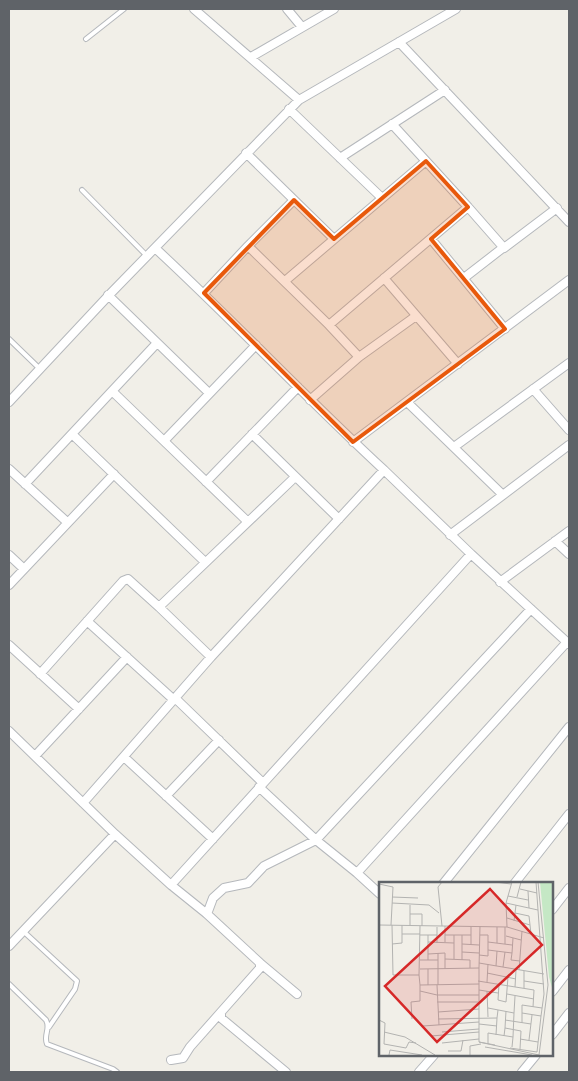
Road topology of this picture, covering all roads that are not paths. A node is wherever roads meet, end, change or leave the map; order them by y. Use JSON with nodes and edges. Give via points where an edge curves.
{"nodes":[{"id":1,"x":124,"y":9,"type":"edge"},
{"id":2,"x":194,"y":9,"type":"edge"},
{"id":3,"x":287,"y":9,"type":"edge"},
{"id":4,"x":334,"y":9,"type":"edge"},
{"id":5,"x":456,"y":9,"type":"edge"},
{"id":6,"x":302,"y":27,"type":"junction"},
{"id":7,"x":86,"y":39,"type":"dead end"},
{"id":8,"x":398,"y":42,"type":"junction"},
{"id":9,"x":251,"y":57,"type":"junction"},
{"id":10,"x":445,"y":90,"type":"junction"},
{"id":11,"x":299,"y":100,"type":"junction"},
{"id":12,"x":289,"y":110,"type":"junction"},
{"id":13,"x":392,"y":124,"type":"junction"},
{"id":14,"x":246,"y":153,"type":"junction"},
{"id":15,"x":340,"y":158,"type":"junction"},
{"id":16,"x":426,"y":161,"type":"junction"},
{"id":17,"x":82,"y":190,"type":"dead end"},
{"id":18,"x":382,"y":198,"type":"junction"},
{"id":19,"x":294,"y":200,"type":"junction"},
{"id":20,"x":468,"y":207,"type":"junction"},
{"id":21,"x":557,"y":208,"type":"junction"},
{"id":22,"x":569,"y":222,"type":"edge"},
{"id":23,"x":334,"y":239,"type":"junction"},
{"id":24,"x":431,"y":239,"type":"junction"},
{"id":25,"x":248,"y":246,"type":"junction"},
{"id":26,"x":504,"y":247,"type":"junction"},
{"id":27,"x":155,"y":248,"type":"junction"},
{"id":28,"x":147,"y":256,"type":"junction"},
{"id":29,"x":384,"y":278,"type":"junction"},
{"id":30,"x":464,"y":278,"type":"junction"},
{"id":31,"x":569,"y":280,"type":"edge"},
{"id":32,"x":285,"y":281,"type":"junction"},
{"id":33,"x":204,"y":293,"type":"junction"},
{"id":34,"x":108,"y":296,"type":"junction"},
{"id":35,"x":416,"y":316,"type":"junction"},
{"id":36,"x":329,"y":324,"type":"junction"},
{"id":37,"x":506,"y":329,"type":"junction"},
{"id":38,"x":9,"y":339,"type":"edge"},
{"id":39,"x":157,"y":343,"type":"junction"},
{"id":40,"x":256,"y":345,"type":"junction"},
{"id":41,"x":359,"y":357,"type":"junction"},
{"id":42,"x":569,"y":363,"type":"edge"},
{"id":43,"x":458,"y":364,"type":"junction"},
{"id":44,"x":40,"y":369,"type":"junction"},
{"id":45,"x":298,"y":387,"type":"junction"},
{"id":46,"x":533,"y":389,"type":"junction"},
{"id":47,"x":112,"y":391,"type":"junction"},
{"id":48,"x":210,"y":393,"type":"junction"},
{"id":49,"x":310,"y":400,"type":"junction"},
{"id":50,"x":9,"y":402,"type":"edge"},
{"id":51,"x":407,"y":402,"type":"junction"},
{"id":52,"x":569,"y":430,"type":"edge"},
{"id":53,"x":72,"y":434,"type":"junction"},
{"id":54,"x":252,"y":434,"type":"junction"},
{"id":55,"x":164,"y":441,"type":"junction"},
{"id":56,"x":353,"y":442,"type":"junction"},
{"id":57,"x":569,"y":445,"type":"edge"},
{"id":58,"x":454,"y":447,"type":"junction"},
{"id":59,"x":9,"y":469,"type":"edge"},
{"id":60,"x":384,"y":470,"type":"junction"},
{"id":61,"x":114,"y":474,"type":"junction"},
{"id":62,"x":297,"y":478,"type":"junction"},
{"id":63,"x":206,"y":482,"type":"junction"},
{"id":64,"x":26,"y":484,"type":"junction"},
{"id":65,"x":503,"y":495,"type":"junction"},
{"id":66,"x":339,"y":519,"type":"junction"},
{"id":67,"x":247,"y":521,"type":"junction"},
{"id":68,"x":68,"y":522,"type":"junction"},
{"id":69,"x":569,"y":531,"type":"edge"},
{"id":70,"x":450,"y":535,"type":"junction"},
{"id":71,"x":555,"y":541,"type":"junction"},
{"id":72,"x":470,"y":554,"type":"junction"},
{"id":73,"x":569,"y":554,"type":"edge"},
{"id":74,"x":9,"y":555,"type":"edge"},
{"id":75,"x":205,"y":562,"type":"junction"},
{"id":76,"x":24,"y":569,"type":"junction"},
{"id":77,"x":500,"y":582,"type":"junction"},
{"id":78,"x":9,"y":585,"type":"edge"},
{"id":79,"x":159,"y":607,"type":"junction"},
{"id":80,"x":531,"y":609,"type":"junction"},
{"id":81,"x":87,"y":621,"type":"junction"},
{"id":82,"x":568,"y":643,"type":"edge"},
{"id":83,"x":9,"y":645,"type":"edge"},
{"id":84,"x":127,"y":657,"type":"junction"},
{"id":85,"x":212,"y":657,"type":"junction"},
{"id":86,"x":40,"y":674,"type":"junction"},
{"id":87,"x":175,"y":699,"type":"junction"},
{"id":88,"x":78,"y":709,"type":"junction"},
{"id":89,"x":569,"y":726,"type":"edge"},
{"id":90,"x":9,"y":731,"type":"edge"},
{"id":91,"x":219,"y":740,"type":"junction"},
{"id":92,"x":35,"y":756,"type":"junction"},
{"id":93,"x":124,"y":757,"type":"junction"},
{"id":94,"x":261,"y":785,"type":"junction"},
{"id":95,"x":166,"y":796,"type":"junction"},
{"id":96,"x":83,"y":803,"type":"junction"},
{"id":97,"x":569,"y":814,"type":"edge"},
{"id":98,"x":115,"y":834,"type":"junction"},
{"id":99,"x":213,"y":839,"type":"junction"},
{"id":100,"x":316,"y":840,"type":"junction"},
{"id":101,"x":357,"y":872,"type":"junction"},
{"id":102,"x":445,"y":882,"type":"edge"},
{"id":103,"x":516,"y":882,"type":"edge"},
{"id":104,"x":172,"y":885,"type":"junction"},
{"id":105,"x":569,"y":888,"type":"edge"},
{"id":106,"x":379,"y":893,"type":"edge"},
{"id":107,"x":553,"y":909,"type":"edge"},
{"id":108,"x":207,"y":914,"type":"junction"},
{"id":109,"x":23,"y":931,"type":"junction"},
{"id":110,"x":9,"y":946,"type":"edge"},
{"id":111,"x":260,"y":963,"type":"junction"},
{"id":112,"x":569,"y":970,"type":"edge"},
{"id":113,"x":9,"y":984,"type":"edge"},
{"id":114,"x":553,"y":991,"type":"edge"},
{"id":115,"x":297,"y":994,"type":"dead end"},
{"id":116,"x":222,"y":1012,"type":"junction"},
{"id":117,"x":569,"y":1013,"type":"edge"},
{"id":118,"x":49,"y":1028,"type":"junction"},
{"id":119,"x":553,"y":1034,"type":"edge"},
{"id":120,"x":433,"y":1056,"type":"edge"},
{"id":121,"x":535,"y":1056,"type":"edge"},
{"id":122,"x":171,"y":1060,"type":"dead end"},
{"id":123,"x":117,"y":1072,"type":"edge"},
{"id":124,"x":286,"y":1072,"type":"edge"},
{"id":125,"x":419,"y":1072,"type":"edge"},
{"id":126,"x":522,"y":1072,"type":"edge"}],
"edges":[{"from":1,"to":7,"type":"lane"},
{"from":2,"to":9,"type":"street"},
{"from":3,"to":6,"type":"street"},
{"from":4,"to":6,"type":"street"},
{"from":5,"to":8,"type":"street"},
{"from":6,"to":9,"type":"street"},
{"from":8,"to":10,"type":"street"},
{"from":8,"to":11,"type":"street"},
{"from":9,"to":11,"type":"street"},
{"from":10,"to":13,"type":"street"},
{"from":10,"to":21,"type":"street"},
{"from":11,"to":12,"type":"street"},
{"from":12,"to":14,"type":"street"},
{"from":12,"to":15,"type":"street"},
{"from":13,"to":15,"type":"street"},
{"from":13,"to":16,"type":"street"},
{"from":14,"to":19,"type":"street"},
{"from":14,"to":27,"type":"street"},
{"from":15,"to":18,"type":"street"},
{"from":16,"to":18,"type":"street"},
{"from":16,"to":20,"type":"street"},
{"from":17,"to":28,"type":"lane"},
{"from":18,"to":23,"type":"street"},
{"from":19,"to":23,"type":"street"},
{"from":19,"to":25,"type":"street"},
{"from":20,"to":24,"type":"street"},
{"from":20,"to":26,"type":"street"},
{"from":21,"to":22,"type":"street"},
{"from":21,"to":26,"type":"street"},
{"from":23,"to":32,"type":"street"},
{"from":24,"to":29,"type":"street"},
{"from":24,"to":30,"type":"street"},
{"from":25,"to":32,"type":"street"},
{"from":25,"to":33,"type":"street"},
{"from":26,"to":30,"type":"street"},
{"from":27,"to":28,"type":"street"},
{"from":27,"to":33,"type":"street"},
{"from":28,"to":34,"type":"street"},
{"from":29,"to":35,"type":"street"},
{"from":29,"to":36,"type":"street"},
{"from":30,"to":37,"type":"street"},
{"from":31,"to":37,"type":"street"},
{"from":32,"to":36,"type":"street"},
{"from":33,"to":40,"type":"street"},
{"from":34,"to":39,"type":"street"},
{"from":34,"to":44,"type":"street"},
{"from":35,"to":41,"type":"street"},
{"from":35,"to":43,"type":"street"},
{"from":36,"to":41,"type":"street"},
{"from":37,"to":43,"type":"street"},
{"from":38,"to":44,"type":"lane"},
{"from":39,"to":47,"type":"street"},
{"from":39,"to":48,"type":"street"},
{"from":40,"to":45,"type":"street"},
{"from":40,"to":48,"type":"street"},
{"from":41,"to":49,"type":"street"},
{"from":42,"to":46,"type":"street"},
{"from":43,"to":51,"type":"street"},
{"from":44,"to":50,"type":"street"},
{"from":45,"to":49,"type":"street"},
{"from":45,"to":54,"type":"street"},
{"from":46,"to":52,"type":"street"},
{"from":46,"to":58,"type":"street"},
{"from":47,"to":53,"type":"street"},
{"from":47,"to":55,"type":"street"},
{"from":48,"to":55,"type":"street"},
{"from":49,"to":56,"type":"street"},
{"from":51,"to":56,"type":"street"},
{"from":51,"to":58,"type":"street"},
{"from":53,"to":61,"type":"street"},
{"from":53,"to":64,"type":"street"},
{"from":54,"to":62,"type":"street"},
{"from":54,"to":63,"type":"street"},
{"from":55,"to":63,"type":"street"},
{"from":56,"to":60,"type":"street"},
{"from":57,"to":65,"type":"street"},
{"from":58,"to":65,"type":"street"},
{"from":59,"to":64,"type":"street"},
{"from":60,"to":66,"type":"street"},
{"from":60,"to":70,"type":"street"},
{"from":61,"to":68,"type":"street"},
{"from":61,"to":75,"type":"street"},
{"from":62,"to":66,"type":"street"},
{"from":62,"to":67,"type":"street","via":[[289,481]]},
{"from":63,"to":67,"type":"street"},
{"from":64,"to":68,"type":"street"},
{"from":65,"to":70,"type":"street"},
{"from":66,"to":85,"type":"street"},
{"from":67,"to":75,"type":"street"},
{"from":68,"to":76,"type":"street"},
{"from":69,"to":71,"type":"street"},
{"from":70,"to":72,"type":"street"},
{"from":71,"to":73,"type":"street"},
{"from":71,"to":77,"type":"street"},
{"from":72,"to":77,"type":"street"},
{"from":72,"to":94,"type":"street"},
{"from":74,"to":76,"type":"street"},
{"from":75,"to":79,"type":"street"},
{"from":76,"to":78,"type":"street"},
{"from":77,"to":80,"type":"street"},
{"from":79,"to":81,"type":"street","via":[[128,579]]},
{"from":79,"to":85,"type":"street"},
{"from":80,"to":82,"type":"street"},
{"from":80,"to":100,"type":"street"},
{"from":81,"to":84,"type":"street"},
{"from":81,"to":86,"type":"street"},
{"from":82,"to":101,"type":"street"},
{"from":83,"to":86,"type":"street"},
{"from":84,"to":87,"type":"street"},
{"from":84,"to":88,"type":"street"},
{"from":85,"to":87,"type":"street"},
{"from":86,"to":88,"type":"street"},
{"from":87,"to":91,"type":"street"},
{"from":87,"to":93,"type":"street"},
{"from":88,"to":92,"type":"street"},
{"from":89,"to":102,"type":"street"},
{"from":90,"to":92,"type":"street"},
{"from":91,"to":94,"type":"street"},
{"from":91,"to":95,"type":"street"},
{"from":92,"to":96,"type":"street"},
{"from":93,"to":95,"type":"street"},
{"from":93,"to":96,"type":"street"},
{"from":94,"to":99,"type":"street"},
{"from":94,"to":100,"type":"street"},
{"from":95,"to":99,"type":"street"},
{"from":96,"to":98,"type":"street"},
{"from":97,"to":103,"type":"street"},
{"from":98,"to":104,"type":"street"},
{"from":98,"to":109,"type":"street"},
{"from":99,"to":104,"type":"street"},
{"from":100,"to":101,"type":"street"},
{"from":100,"to":108,"type":"street","via":[[264,866],[248,883],[224,888],[213,898]]},
{"from":101,"to":106,"type":"street"},
{"from":104,"to":108,"type":"street"},
{"from":105,"to":107,"type":"street"},
{"from":108,"to":111,"type":"street"},
{"from":109,"to":110,"type":"street"},
{"from":109,"to":118,"type":"lane","via":[[77,981]]},
{"from":111,"to":115,"type":"street"},
{"from":111,"to":116,"type":"street","via":[[260,968]]},
{"from":112,"to":114,"type":"street"},
{"from":113,"to":118,"type":"lane","via":[[46,1020]]},
{"from":116,"to":122,"type":"street","via":[[183,1058]]},
{"from":116,"to":124,"type":"street","via":[[223,1020]]},
{"from":117,"to":119,"type":"street"},
{"from":118,"to":123,"type":"lane","via":[[45,1042],[50,1047]]},
{"from":120,"to":125,"type":"street"},
{"from":121,"to":126,"type":"street"}]}
